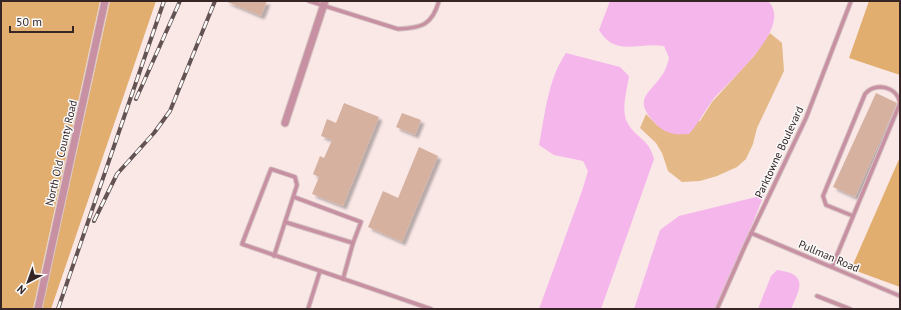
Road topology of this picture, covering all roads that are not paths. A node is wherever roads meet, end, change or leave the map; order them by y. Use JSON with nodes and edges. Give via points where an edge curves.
{"nodes":[{"id":1,"x":105,"y":1,"type":"edge"},
{"id":2,"x":308,"y":1,"type":"edge"},
{"id":3,"x":439,"y":1,"type":"edge"},
{"id":4,"x":851,"y":1,"type":"edge"},
{"id":5,"x":324,"y":4,"type":"edge"},
{"id":6,"x":285,"y":123,"type":"dead end"},
{"id":7,"x":294,"y":197,"type":"junction"},
{"id":8,"x":852,"y":216,"type":"junction"},
{"id":9,"x":285,"y":222,"type":"junction"},
{"id":10,"x":751,"y":233,"type":"junction"},
{"id":11,"x":354,"y":243,"type":"junction"},
{"id":12,"x":274,"y":256,"type":"junction"},
{"id":13,"x":832,"y":267,"type":"junction"},
{"id":14,"x":320,"y":271,"type":"junction"},
{"id":15,"x":342,"y":279,"type":"junction"},
{"id":16,"x":817,"y":296,"type":"dead end"},
{"id":17,"x":900,"y":296,"type":"edge"},
{"id":18,"x":844,"y":308,"type":"edge"},
{"id":19,"x":38,"y":309,"type":"edge"},
{"id":20,"x":308,"y":309,"type":"edge"},
{"id":21,"x":431,"y":309,"type":"edge"},
{"id":22,"x":717,"y":309,"type":"edge"},
{"id":23,"x":850,"y":309,"type":"edge"}],
"edges":[{"from":1,"to":19,"type":"street","name":"North Old County Road"},
{"from":2,"to":5,"type":"lane"},
{"from":3,"to":5,"type":"lane","via":[[435,14],[429,21],[412,28],[398,28]]},
{"from":4,"to":10,"type":"lane","name":"Parktowne Boulevard","via":[[806,118]]},
{"from":5,"to":6,"type":"street"},
{"from":7,"to":9,"type":"lane"},
{"from":7,"to":11,"type":"lane","via":[[361,222]]},
{"from":7,"to":12,"type":"lane","via":[[296,177],[271,169],[242,244]]},
{"from":8,"to":8,"type":"lane","via":[[900,103],[894,92],[877,86],[870,88],[865,94],[823,196],[826,206]]},
{"from":8,"to":13,"type":"lane"},
{"from":9,"to":11,"type":"lane"},
{"from":9,"to":12,"type":"lane"},
{"from":10,"to":13,"type":"lane","name":"Pullman Road"},
{"from":10,"to":22,"type":"lane","name":"Parktowne Boulevard"},
{"from":11,"to":15,"type":"lane"},
{"from":12,"to":14,"type":"lane"},
{"from":13,"to":17,"type":"lane","name":"Pullman Road"},
{"from":14,"to":15,"type":"lane"},
{"from":14,"to":20,"type":"lane"},
{"from":15,"to":21,"type":"lane"},
{"from":16,"to":18,"type":"lane"},
{"from":18,"to":23,"type":"lane"}]}
